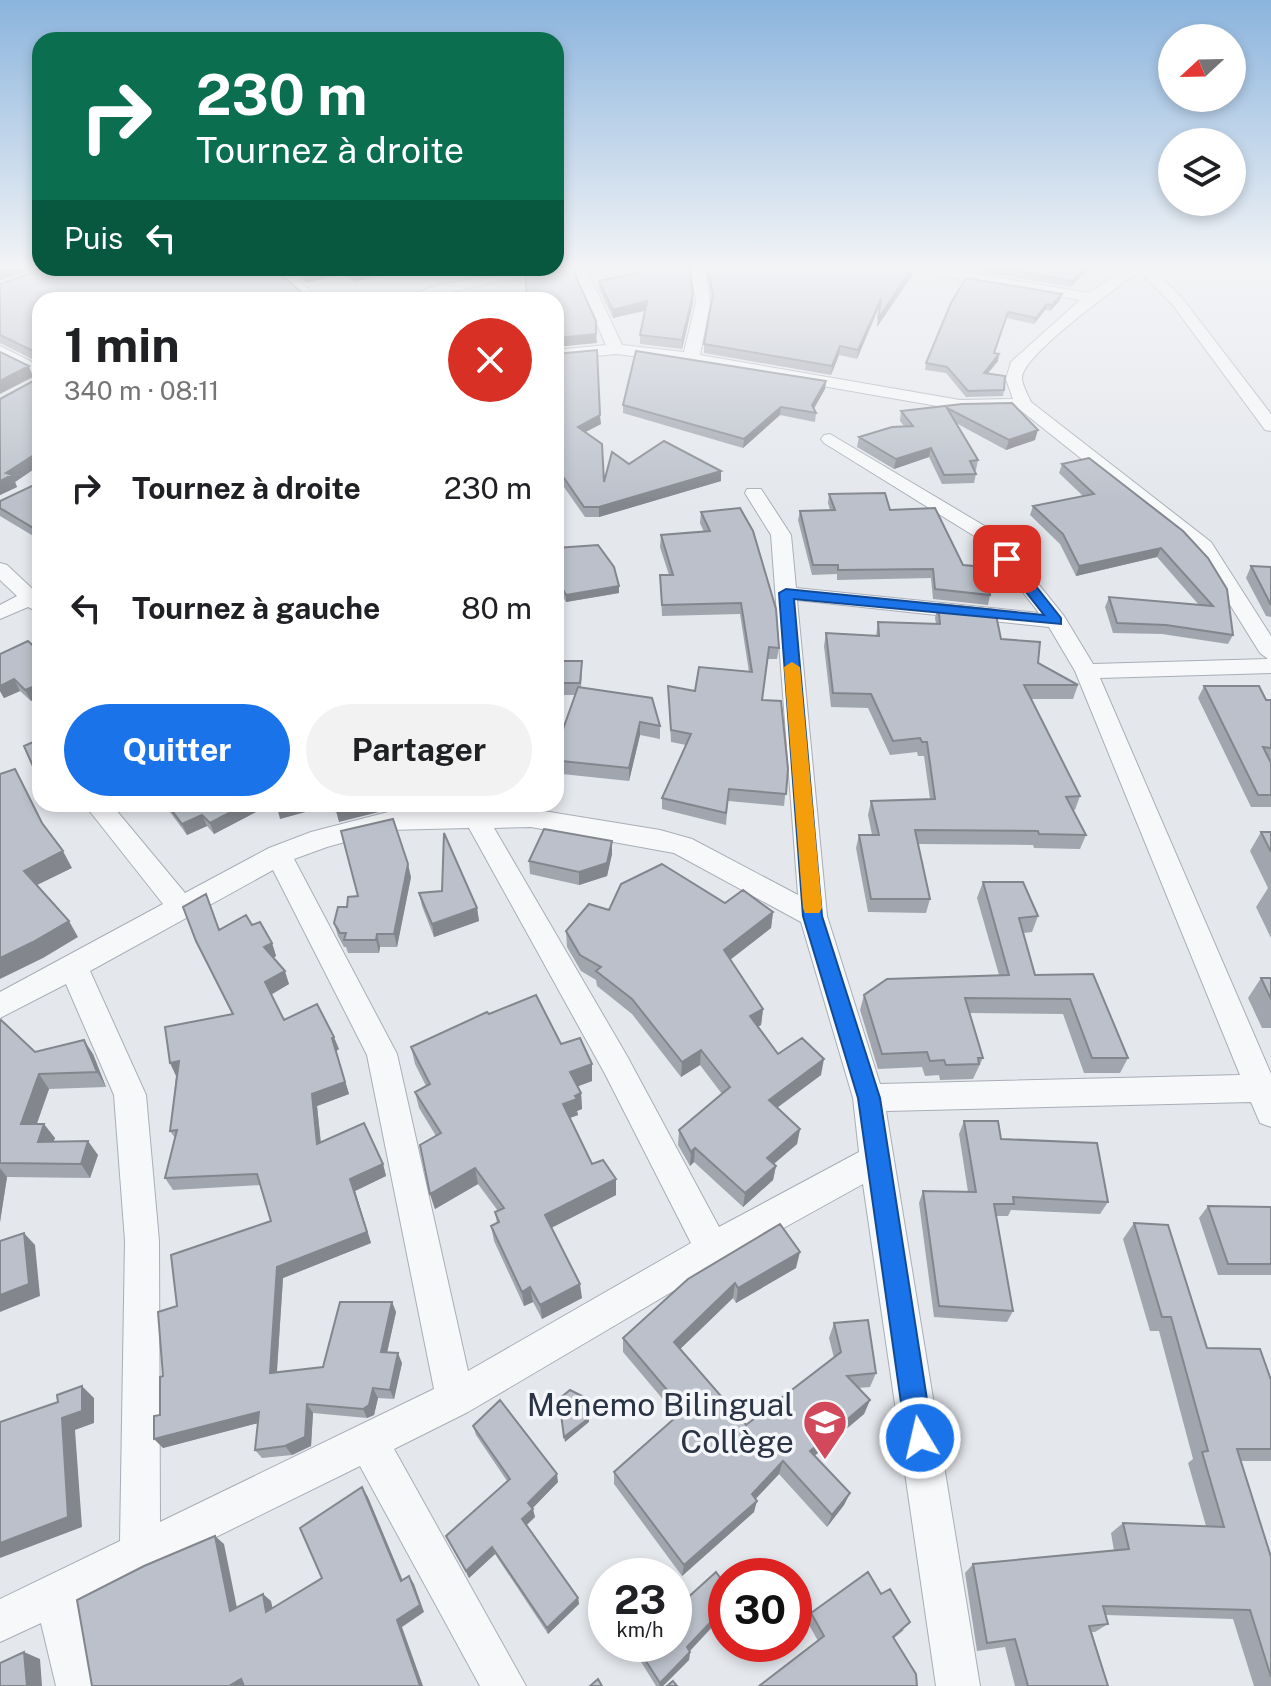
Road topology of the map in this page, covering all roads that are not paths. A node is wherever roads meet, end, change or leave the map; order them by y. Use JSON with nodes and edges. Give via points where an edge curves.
{"nodes":[{"id":1,"x":693,"y":347,"type":"edge"},
{"id":2,"x":1036,"y":347,"type":"edge"},
{"id":3,"x":1211,"y":347,"type":"edge"},
{"id":4,"x":616,"y":349,"type":"joint"},
{"id":5,"x":0,"y":351,"type":"edge"},
{"id":6,"x":564,"y":354,"type":"edge"},
{"id":7,"x":691,"y":358,"type":"junction"},
{"id":8,"x":32,"y":368,"type":"edge"},
{"id":9,"x":1023,"y":404,"type":"junction"},
{"id":10,"x":1271,"y":426,"type":"edge"},
{"id":11,"x":830,"y":439,"type":"dead end"},
{"id":12,"x":754,"y":493,"type":"dead end"},
{"id":13,"x":0,"y":569,"type":"edge"},
{"id":14,"x":786,"y":593,"type":"junction"},
{"id":15,"x":32,"y":599,"type":"edge"},
{"id":16,"x":32,"y":603,"type":"edge"},
{"id":17,"x":0,"y":613,"type":"edge"},
{"id":18,"x":1056,"y":621,"type":"junction"},
{"id":19,"x":1271,"y":653,"type":"edge"},
{"id":20,"x":1271,"y":666,"type":"edge"},
{"id":21,"x":1086,"y":671,"type":"junction"},
{"id":22,"x":104,"y":812,"type":"edge"},
{"id":23,"x":476,"y":819,"type":"junction"},
{"id":24,"x":278,"y":855,"type":"junction"},
{"id":25,"x":181,"y":907,"type":"junction"},
{"id":26,"x":813,"y":916,"type":"junction"},
{"id":27,"x":74,"y":968,"type":"junction"},
{"id":28,"x":0,"y":1006,"type":"edge"},
{"id":29,"x":1267,"y":1096,"type":"edge"},
{"id":30,"x":869,"y":1098,"type":"junction"},
{"id":31,"x":876,"y":1160,"type":"junction"},
{"id":32,"x":712,"y":1249,"type":"junction"},
{"id":33,"x":455,"y":1399,"type":"junction"},
{"id":34,"x":368,"y":1441,"type":"junction"},
{"id":35,"x":140,"y":1552,"type":"junction"},
{"id":36,"x":54,"y":1594,"type":"junction"},
{"id":37,"x":0,"y":1621,"type":"edge"},
{"id":38,"x":78,"y":1686,"type":"edge"},
{"id":39,"x":504,"y":1686,"type":"edge"},
{"id":40,"x":958,"y":1686,"type":"edge"}],
"edges":[{"from":1,"to":7,"type":"street"},
{"from":2,"to":9,"type":"street","via":[[1019,362],[1014,379]]},
{"from":3,"to":10,"type":"street"},
{"from":4,"to":6,"type":"street"},
{"from":4,"to":7,"type":"street"},
{"from":5,"to":8,"type":"street"},
{"from":7,"to":9,"type":"street","via":[[960,405]]},
{"from":9,"to":19,"type":"street","via":[[1204,546]]},
{"from":11,"to":18,"type":"street","via":[[991,538]]},
{"from":12,"to":14,"type":"street","via":[[781,535]]},
{"from":13,"to":15,"type":"street"},
{"from":14,"to":18,"type":"street"},
{"from":14,"to":26,"type":"street"},
{"from":16,"to":17,"type":"street"},
{"from":18,"to":21,"type":"street"},
{"from":20,"to":21,"type":"street"},
{"from":21,"to":29,"type":"street"},
{"from":22,"to":25,"type":"street"},
{"from":23,"to":24,"type":"street","via":[[388,821]]},
{"from":23,"to":26,"type":"street","via":[[531,818],[660,839],[683,846]]},
{"from":23,"to":32,"type":"street","via":[[616,1065]]},
{"from":24,"to":25,"type":"street"},
{"from":24,"to":33,"type":"street","via":[[382,1054]]},
{"from":25,"to":27,"type":"street"},
{"from":26,"to":30,"type":"street"},
{"from":27,"to":28,"type":"street"},
{"from":27,"to":35,"type":"street","via":[[130,1095],[142,1241]]},
{"from":29,"to":30,"type":"street"},
{"from":30,"to":31,"type":"street"},
{"from":31,"to":32,"type":"street"},
{"from":31,"to":40,"type":"street"},
{"from":32,"to":33,"type":"street"},
{"from":33,"to":34,"type":"street"},
{"from":34,"to":35,"type":"street"},
{"from":34,"to":39,"type":"street"},
{"from":35,"to":36,"type":"street"},
{"from":36,"to":37,"type":"street"},
{"from":36,"to":38,"type":"street"}]}
